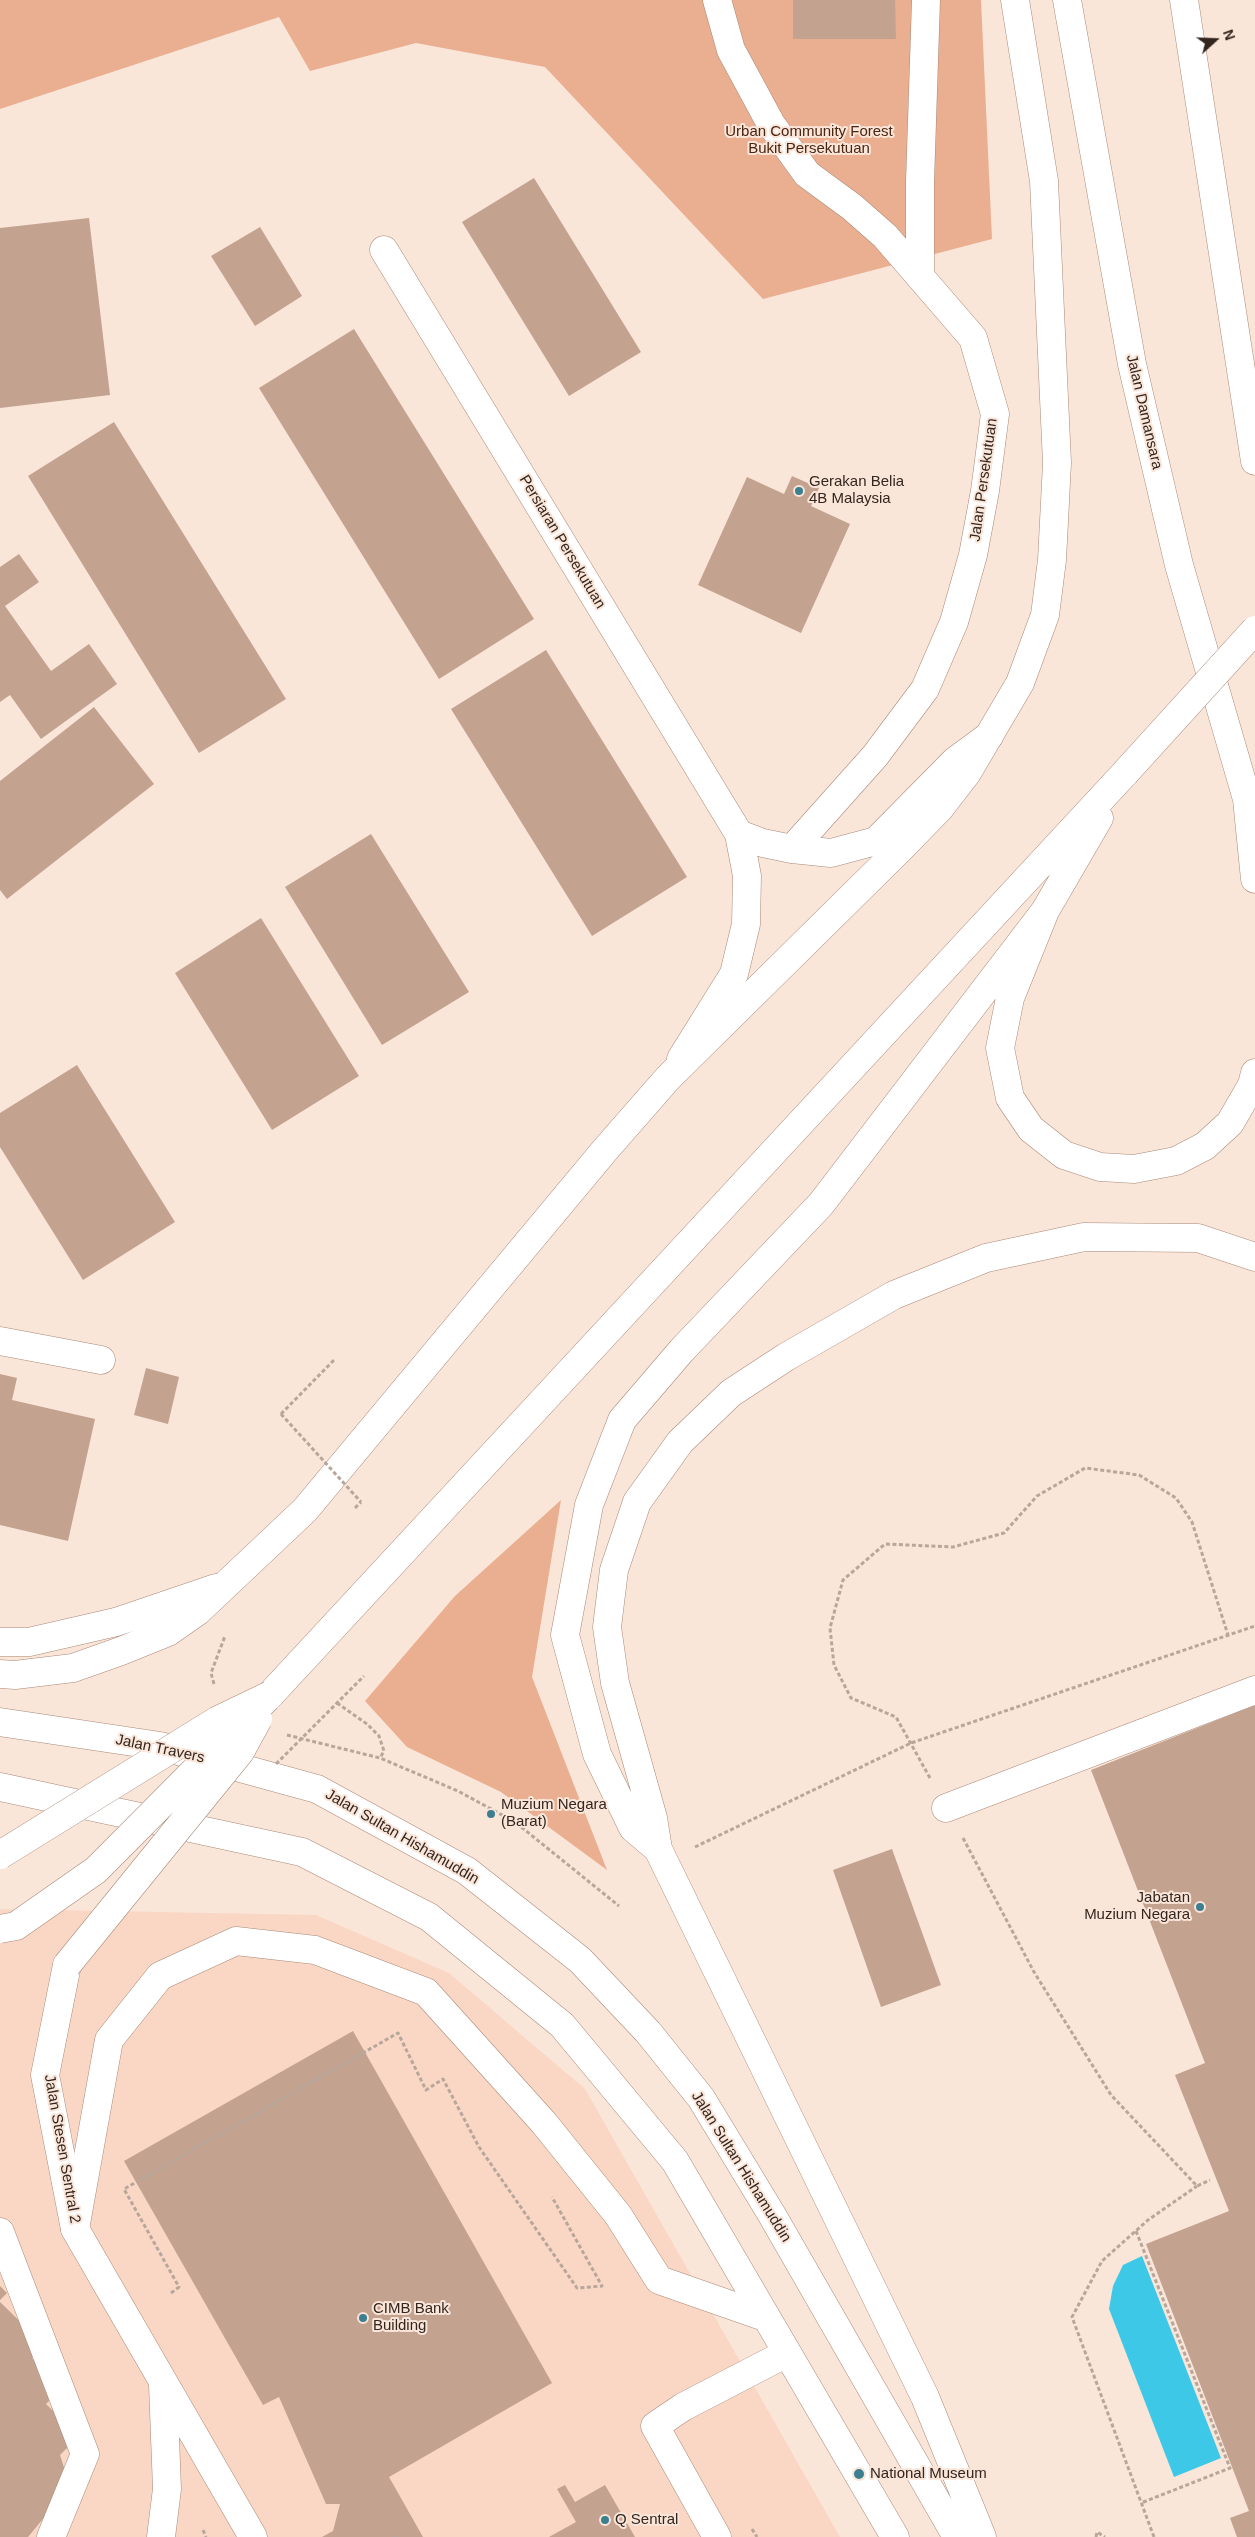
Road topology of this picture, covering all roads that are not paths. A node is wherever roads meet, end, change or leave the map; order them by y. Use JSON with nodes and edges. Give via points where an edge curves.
{"nodes":[{"id":1,"x":717,"y":0,"type":"edge"},
{"id":2,"x":926,"y":0,"type":"edge"},
{"id":3,"x":1015,"y":0,"type":"edge"},
{"id":4,"x":1067,"y":0,"type":"edge"},
{"id":5,"x":1184,"y":0,"type":"edge"},
{"id":6,"x":384,"y":250,"type":"dead end"},
{"id":7,"x":920,"y":278,"type":"junction"},
{"id":8,"x":1255,"y":461,"type":"edge"},
{"id":9,"x":1255,"y":630,"type":"edge"},
{"id":10,"x":989,"y":736,"type":"junction"},
{"id":11,"x":1125,"y":773,"type":"junction"},
{"id":12,"x":1251,"y":807,"type":"edge"},
{"id":13,"x":739,"y":834,"type":"junction"},
{"id":14,"x":792,"y":850,"type":"junction"},
{"id":15,"x":1255,"y":879,"type":"edge"},
{"id":16,"x":1045,"y":911,"type":"junction"},
{"id":17,"x":1255,"y":1073,"type":"edge"},
{"id":18,"x":668,"y":1078,"type":"junction"},
{"id":19,"x":1255,"y":1257,"type":"edge"},
{"id":20,"x":0,"y":1341,"type":"edge"},
{"id":21,"x":101,"y":1360,"type":"dead end"},
{"id":22,"x":227,"y":1584,"type":"junction"},
{"id":23,"x":0,"y":1642,"type":"edge"},
{"id":24,"x":0,"y":1674,"type":"edge"},
{"id":25,"x":1255,"y":1690,"type":"edge"},
{"id":26,"x":270,"y":1695,"type":"junction"},
{"id":27,"x":0,"y":1722,"type":"edge"},
{"id":28,"x":0,"y":1787,"type":"edge"},
{"id":29,"x":317,"y":1789,"type":"joint"},
{"id":30,"x":946,"y":1808,"type":"dead end"},
{"id":31,"x":658,"y":1849,"type":"junction"},
{"id":32,"x":0,"y":1855,"type":"edge"},
{"id":33,"x":0,"y":1929,"type":"edge"},
{"id":34,"x":75,"y":2229,"type":"junction"},
{"id":35,"x":0,"y":2232,"type":"edge"},
{"id":36,"x":765,"y":2317,"type":"junction"},
{"id":37,"x":787,"y":2353,"type":"junction"},
{"id":38,"x":163,"y":2381,"type":"junction"},
{"id":39,"x":51,"y":2537,"type":"edge"},
{"id":40,"x":162,"y":2537,"type":"edge"},
{"id":41,"x":252,"y":2537,"type":"edge"},
{"id":42,"x":717,"y":2537,"type":"edge"},
{"id":43,"x":895,"y":2537,"type":"edge"},
{"id":44,"x":957,"y":2537,"type":"edge"},
{"id":45,"x":982,"y":2537,"type":"edge"}],
"edges":[{"from":1,"to":7,"type":"main road","name":"Jalan Persekutuan","via":[[731,50],[771,124],[807,174],[885,236]]},
{"from":2,"to":7,"type":"main road"},
{"from":3,"to":10,"type":"main road","via":[[1044,181],[1057,462],[1052,560],[1045,615],[1020,683]]},
{"from":4,"to":12,"type":"main road","name":"Jalan Damansara","via":[[1132,364],[1179,566]]},
{"from":5,"to":8,"type":"main road"},
{"from":6,"to":13,"type":"main road","name":"Persiaran Persekutuan"},
{"from":7,"to":14,"type":"main road","name":"Jalan Persekutuan","via":[[973,338],[995,414],[973,555],[954,622],[925,689],[875,756]]},
{"from":9,"to":11,"type":"main road","bridge":true},
{"from":10,"to":14,"type":"main road","via":[[955,761],[876,841],[831,853]]},
{"from":10,"to":18,"type":"main road","via":[[940,808]]},
{"from":11,"to":16,"type":"main road"},
{"from":11,"to":26,"type":"main road"},
{"from":12,"to":15,"type":"main road","name":"Jalan Damansara"},
{"from":13,"to":14,"type":"main road"},
{"from":13,"to":18,"type":"main road","name":"Persiaran Persekutuan","via":[[748,876],[746,924],[734,974]]},
{"from":16,"to":17,"type":"main road","via":[[1010,998],[1000,1048],[1010,1098],[1031,1130],[1064,1155],[1100,1166],[1134,1169],[1176,1161],[1206,1146],[1230,1123],[1252,1085]]},
{"from":16,"to":31,"type":"main road","via":[[821,1204],[682,1350],[622,1420],[589,1505],[565,1635],[597,1754],[633,1828]]},
{"from":18,"to":22,"type":"main road","via":[[305,1510]]},
{"from":19,"to":31,"type":"main road","via":[[1198,1238],[1084,1237],[986,1258],[894,1294],[786,1356],[731,1393],[680,1442],[637,1502],[614,1570],[607,1627],[615,1683],[653,1818]]},
{"from":20,"to":21,"type":"main road"},
{"from":22,"to":23,"type":"main road","via":[[116,1622],[29,1642]]},
{"from":22,"to":24,"type":"main road","via":[[198,1612],[168,1632],[121,1651],[73,1668]]},
{"from":25,"to":30,"type":"main road"},
{"from":26,"to":32,"type":"main road","bridge":true,"via":[[218,1720]]},
{"from":26,"to":33,"type":"main road","bridge":true,"via":[[96,1870],[16,1926]]},
{"from":26,"to":34,"type":"main road","name":"Jalan Stesen Sentral 2","bridge":true,"via":[[240,1752],[67,1965],[45,2075]]},
{"from":27,"to":29,"type":"main road","name":"Jalan Travers","via":[[160,1746]]},
{"from":28,"to":36,"type":"main road","via":[[302,1852],[429,1917],[562,2025],[674,2162]]},
{"from":29,"to":44,"type":"main road","name":"Jalan Sultan Hishamuddin","via":[[483,1882],[580,1960],[648,2032],[701,2098]]},
{"from":31,"to":45,"type":"main road","via":[[925,2397]]},
{"from":34,"to":36,"type":"main road","via":[[109,2040],[160,1976],[236,1941],[315,1950],[426,1992],[544,2123],[618,2215],[659,2280]]},
{"from":34,"to":38,"type":"main road","name":"Jalan Stesen Sentral 2"},
{"from":35,"to":39,"type":"main road","via":[[85,2454]]},
{"from":36,"to":37,"type":"main road"},
{"from":37,"to":42,"type":"main road","via":[[683,2407],[655,2426]]},
{"from":37,"to":43,"type":"main road"},
{"from":38,"to":40,"type":"main road","via":[[167,2489]]},
{"from":38,"to":41,"type":"main road","name":"Jalan Stesen Sentral 2"}]}
